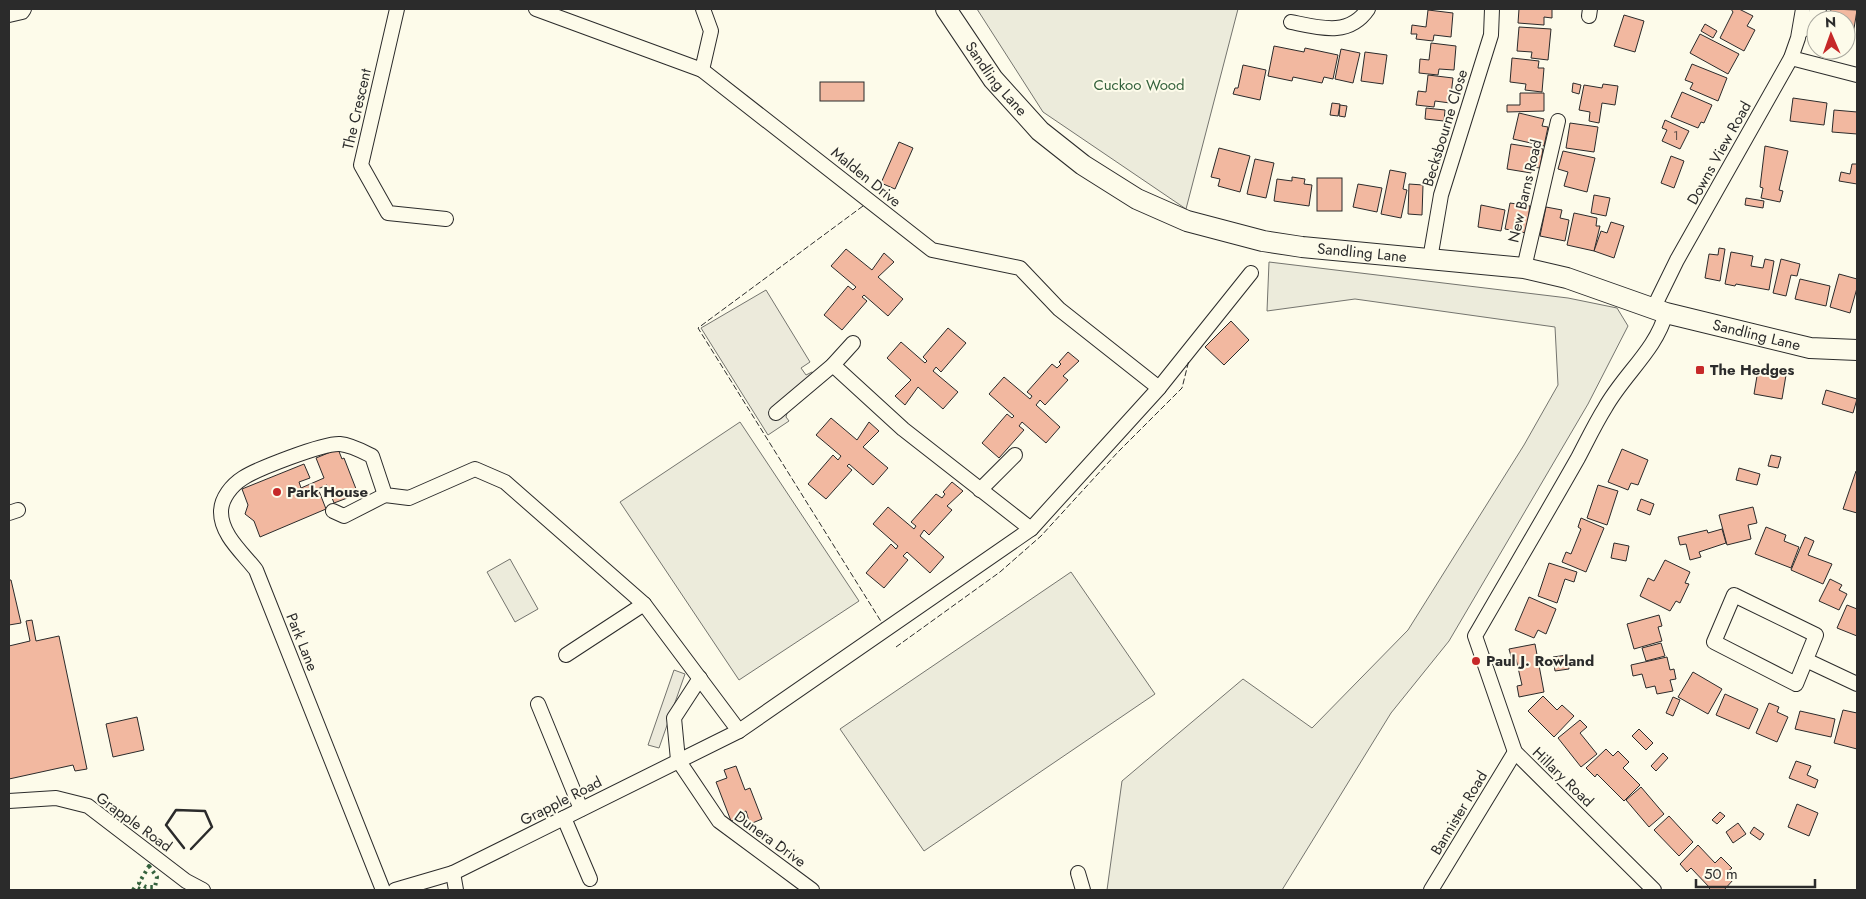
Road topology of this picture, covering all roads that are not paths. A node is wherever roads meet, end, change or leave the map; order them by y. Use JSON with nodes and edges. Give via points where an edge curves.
{"nodes":[{"id":1,"x":24,"y":9,"type":"edge"},
{"id":2,"x":397,"y":9,"type":"edge"},
{"id":3,"x":536,"y":9,"type":"edge"},
{"id":4,"x":703,"y":9,"type":"edge"},
{"id":5,"x":946,"y":9,"type":"edge"},
{"id":6,"x":1368,"y":9,"type":"edge"},
{"id":7,"x":1492,"y":9,"type":"edge"},
{"id":8,"x":1803,"y":9,"type":"edge"},
{"id":9,"x":1819,"y":9,"type":"edge"},
{"id":10,"x":9,"y":15,"type":"edge"},
{"id":11,"x":1291,"y":22,"type":"dead end"},
{"id":12,"x":1800,"y":32,"type":"junction"},
{"id":13,"x":1790,"y":58,"type":"junction"},
{"id":14,"x":702,"y":70,"type":"junction"},
{"id":15,"x":1857,"y":76,"type":"edge"},
{"id":16,"x":1558,"y":121,"type":"dead end"},
{"id":17,"x":446,"y":219,"type":"dead end"},
{"id":18,"x":1430,"y":259,"type":"junction"},
{"id":19,"x":1524,"y":268,"type":"junction"},
{"id":20,"x":1251,"y":274,"type":"dead end"},
{"id":21,"x":1659,"y":311,"type":"junction"},
{"id":22,"x":853,"y":343,"type":"dead end"},
{"id":23,"x":1857,"y":350,"type":"edge"},
{"id":24,"x":833,"y":365,"type":"junction"},
{"id":25,"x":1159,"y":388,"type":"junction"},
{"id":26,"x":776,"y":413,"type":"dead end"},
{"id":27,"x":1016,"y":456,"type":"dead end"},
{"id":28,"x":980,"y":490,"type":"junction"},
{"id":29,"x":385,"y":495,"type":"junction"},
{"id":30,"x":333,"y":511,"type":"dead end"},
{"id":31,"x":1031,"y":529,"type":"junction"},
{"id":32,"x":644,"y":604,"type":"junction"},
{"id":33,"x":566,"y":655,"type":"dead end"},
{"id":34,"x":1806,"y":660,"type":"junction"},
{"id":35,"x":700,"y":678,"type":"junction"},
{"id":36,"x":1857,"y":684,"type":"edge"},
{"id":37,"x":538,"y":704,"type":"dead end"},
{"id":38,"x":739,"y":730,"type":"junction"},
{"id":39,"x":1514,"y":752,"type":"junction"},
{"id":40,"x":678,"y":760,"type":"junction"},
{"id":41,"x":9,"y":801,"type":"edge"},
{"id":42,"x":581,"y":809,"type":"junction"},
{"id":43,"x":564,"y":818,"type":"junction"},
{"id":44,"x":453,"y":873,"type":"junction"},
{"id":45,"x":1078,"y":873,"type":"dead end"},
{"id":46,"x":590,"y":879,"type":"dead end"},
{"id":47,"x":183,"y":886,"type":"edge"},
{"id":48,"x":204,"y":890,"type":"edge"},
{"id":49,"x":383,"y":890,"type":"edge"},
{"id":50,"x":394,"y":890,"type":"edge"},
{"id":51,"x":456,"y":890,"type":"edge"},
{"id":52,"x":812,"y":890,"type":"edge"},
{"id":53,"x":1083,"y":890,"type":"edge"},
{"id":54,"x":1431,"y":890,"type":"edge"},
{"id":55,"x":1654,"y":890,"type":"edge"}],
"edges":[{"from":1,"to":10,"type":"street"},
{"from":2,"to":17,"type":"street","name":"The Crescent","via":[[361,165],[388,212]]},
{"from":3,"to":14,"type":"street","name":"Malden Drive"},
{"from":4,"to":14,"type":"street","via":[[711,31]]},
{"from":5,"to":18,"type":"street","name":"Sandling Lane","via":[[993,79],[1040,131],[1083,165],[1138,199],[1187,221],[1263,241]]},
{"from":6,"to":11,"type":"street","via":[[1357,21],[1341,28],[1323,29]]},
{"from":7,"to":18,"type":"street","name":"Becksbourne Close","via":[[1491,35],[1441,195]]},
{"from":8,"to":12,"type":"street","name":"Downs View Road"},
{"from":9,"to":12,"type":"street"},
{"from":12,"to":13,"type":"street","name":"Downs View Road"},
{"from":13,"to":15,"type":"street"},
{"from":13,"to":21,"type":"street","name":"Downs View Road","via":[[1677,260]]},
{"from":14,"to":25,"type":"street","name":"Malden Drive","via":[[932,250],[1020,268],[1059,309]]},
{"from":16,"to":19,"type":"street","name":"New Barns Road"},
{"from":18,"to":19,"type":"street","name":"Sandling Lane"},
{"from":19,"to":21,"type":"street","name":"Sandling Lane","via":[[1567,278]]},
{"from":20,"to":25,"type":"street","name":"Grapple Road"},
{"from":21,"to":23,"type":"street","name":"Sandling Lane","via":[[1810,348]]},
{"from":21,"to":39,"type":"street","name":"Hillary Road","via":[[1662,328],[1604,408],[1475,636]]},
{"from":22,"to":24,"type":"street"},
{"from":24,"to":26,"type":"street"},
{"from":24,"to":28,"type":"street","via":[[903,429]]},
{"from":25,"to":31,"type":"street","name":"Grapple Road"},
{"from":27,"to":28,"type":"street"},
{"from":28,"to":31,"type":"street"},
{"from":29,"to":30,"type":"street","via":[[344,516]]},
{"from":29,"to":32,"type":"street","via":[[409,498],[476,469],[505,482]]},
{"from":29,"to":49,"type":"street","name":"Park Lane","via":[[372,456],[339,444],[303,453],[243,478],[226,493],[221,512],[229,538],[256,570]]},
{"from":31,"to":38,"type":"street","name":"Grapple Road"},
{"from":32,"to":33,"type":"street"},
{"from":32,"to":35,"type":"street"},
{"from":34,"to":34,"type":"street","via":[[1816,634],[1734,595],[1714,642],[1796,684]]},
{"from":34,"to":36,"type":"street"},
{"from":35,"to":38,"type":"street"},
{"from":35,"to":40,"type":"street","via":[[674,718]]},
{"from":37,"to":42,"type":"street"},
{"from":38,"to":40,"type":"street","name":"Grapple Road"},
{"from":39,"to":54,"type":"street","name":"Bannister Road"},
{"from":39,"to":55,"type":"street","name":"Hillary Road"},
{"from":40,"to":42,"type":"street","name":"Grapple Road"},
{"from":40,"to":52,"type":"street","name":"Dunera Drive","via":[[719,822]]},
{"from":41,"to":47,"type":"street","name":"Grapple Road","via":[[56,798],[88,806]]},
{"from":42,"to":43,"type":"street","name":"Grapple Road"},
{"from":43,"to":44,"type":"street","name":"Grapple Road"},
{"from":43,"to":46,"type":"street"},
{"from":44,"to":50,"type":"street","name":"Grapple Road"},
{"from":44,"to":51,"type":"street"},
{"from":45,"to":53,"type":"street"},
{"from":47,"to":48,"type":"street","name":"Grapple Road"}]}
